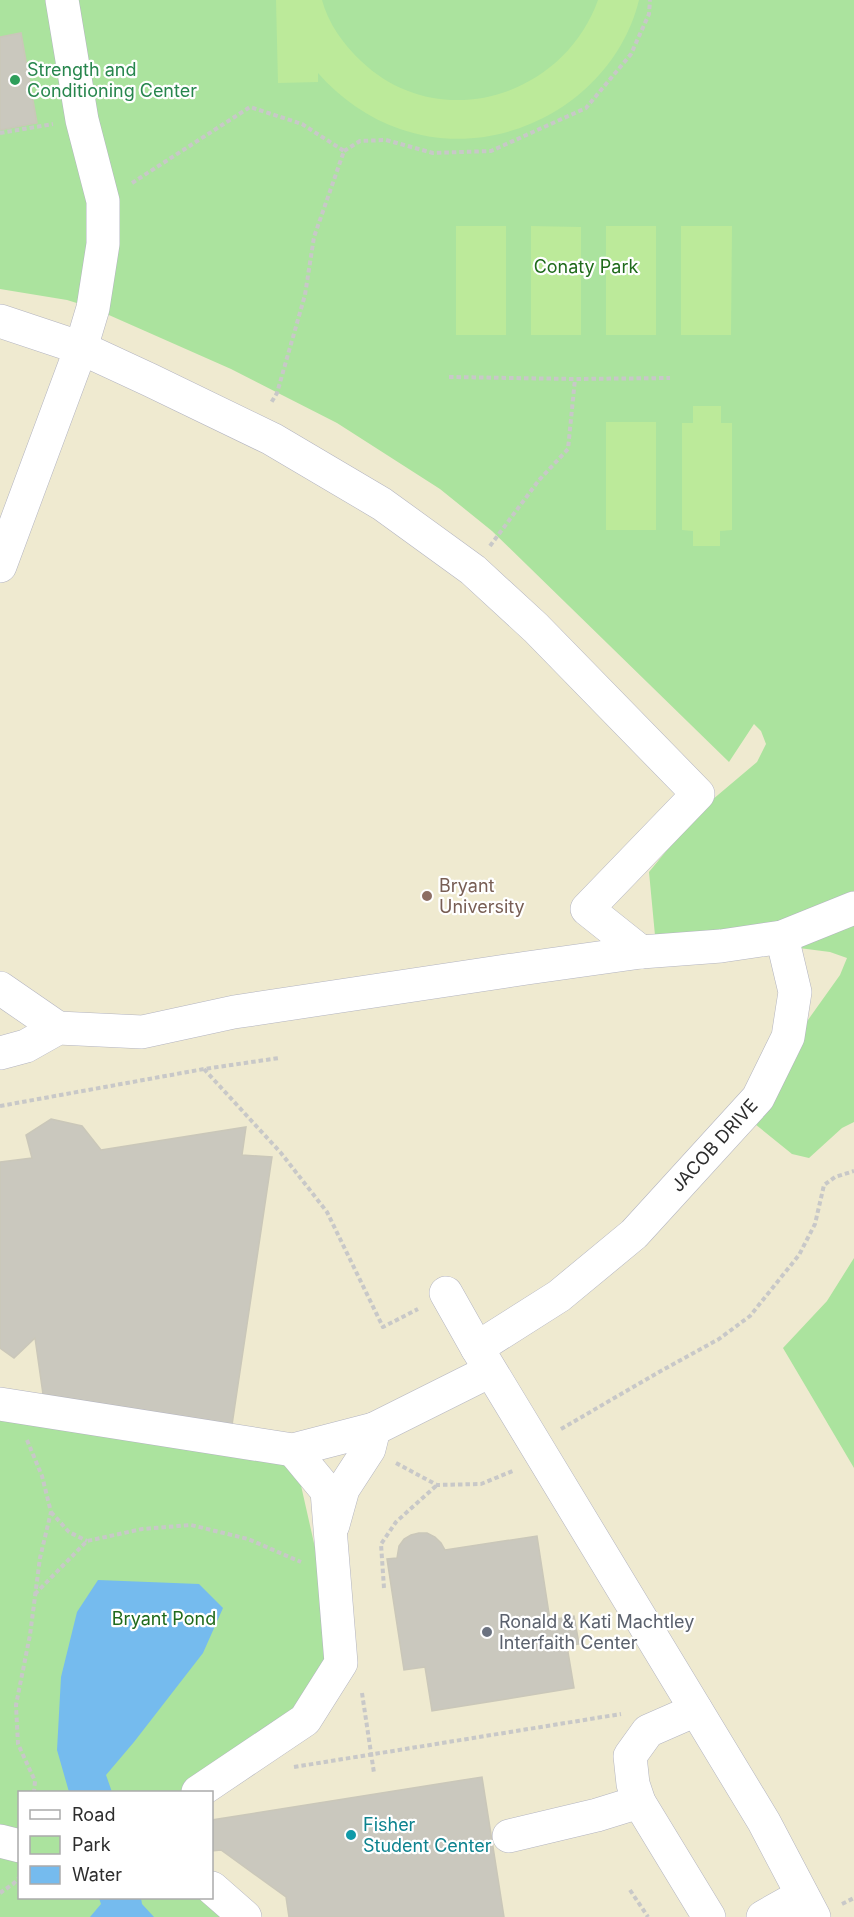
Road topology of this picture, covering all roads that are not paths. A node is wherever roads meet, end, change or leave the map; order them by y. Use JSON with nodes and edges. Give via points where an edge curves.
{"nodes":[{"id":1,"x":62,"y":0,"type":"edge"},
{"id":2,"x":0,"y":321,"type":"edge"},
{"id":3,"x":81,"y":348,"type":"junction"},
{"id":4,"x":0,"y":566,"type":"edge"},
{"id":5,"x":854,"y":908,"type":"edge"},
{"id":6,"x":782,"y":937,"type":"junction"},
{"id":7,"x":640,"y":952,"type":"junction"},
{"id":8,"x":0,"y":988,"type":"edge"},
{"id":9,"x":58,"y":1028,"type":"junction"},
{"id":10,"x":0,"y":1053,"type":"edge"},
{"id":11,"x":446,"y":1293,"type":"dead end"},
{"id":12,"x":484,"y":1359,"type":"junction"},
{"id":13,"x":6,"y":1406,"type":"edge"},
{"id":14,"x":372,"y":1439,"type":"junction"},
{"id":15,"x":293,"y":1450,"type":"junction"},
{"id":16,"x":332,"y":1530,"type":"junction"},
{"id":17,"x":696,"y":1710,"type":"junction"},
{"id":18,"x":199,"y":1791,"type":"edge"},
{"id":19,"x":639,"y":1802,"type":"junction"},
{"id":20,"x":509,"y":1836,"type":"dead end"},
{"id":21,"x":0,"y":1841,"type":"edge"},
{"id":22,"x":18,"y":1846,"type":"edge"},
{"id":23,"x":213,"y":1889,"type":"edge"},
{"id":24,"x":808,"y":1906,"type":"edge"},
{"id":25,"x":245,"y":1917,"type":"edge"},
{"id":26,"x":709,"y":1917,"type":"edge"},
{"id":27,"x":763,"y":1917,"type":"edge"}],
"edges":[{"from":1,"to":3,"type":"street","via":[[82,120],[103,201],[103,244],[93,308]]},
{"from":2,"to":3,"type":"street"},
{"from":3,"to":4,"type":"street"},
{"from":3,"to":7,"type":"street","via":[[272,440],[382,504],[473,570],[536,628],[698,794],[587,909]]},
{"from":5,"to":6,"type":"street"},
{"from":6,"to":7,"type":"street"},
{"from":6,"to":12,"type":"street","name":"JACOB DRIVE","via":[[795,992],[788,1036],[759,1098],[634,1234]]},
{"from":7,"to":9,"type":"street","via":[[234,1012],[142,1032]]},
{"from":8,"to":9,"type":"street"},
{"from":9,"to":10,"type":"street","via":[[26,1046]]},
{"from":11,"to":12,"type":"street"},
{"from":12,"to":14,"type":"street","name":"JACOB DRIVE"},
{"from":12,"to":17,"type":"street","via":[[523,1452]]},
{"from":13,"to":15,"type":"street"},
{"from":14,"to":15,"type":"street","name":"JACOB DRIVE"},
{"from":14,"to":16,"type":"street","via":[[343,1489]]},
{"from":15,"to":16,"type":"street","via":[[327,1491]]},
{"from":16,"to":18,"type":"street","via":[[341,1663],[305,1720]]},
{"from":17,"to":19,"type":"street","via":[[648,1731],[630,1756]]},
{"from":17,"to":24,"type":"street","via":[[764,1822]]},
{"from":19,"to":20,"type":"street"},
{"from":19,"to":26,"type":"street"},
{"from":21,"to":22,"type":"street"},
{"from":23,"to":25,"type":"street"},
{"from":24,"to":27,"type":"street"}]}
